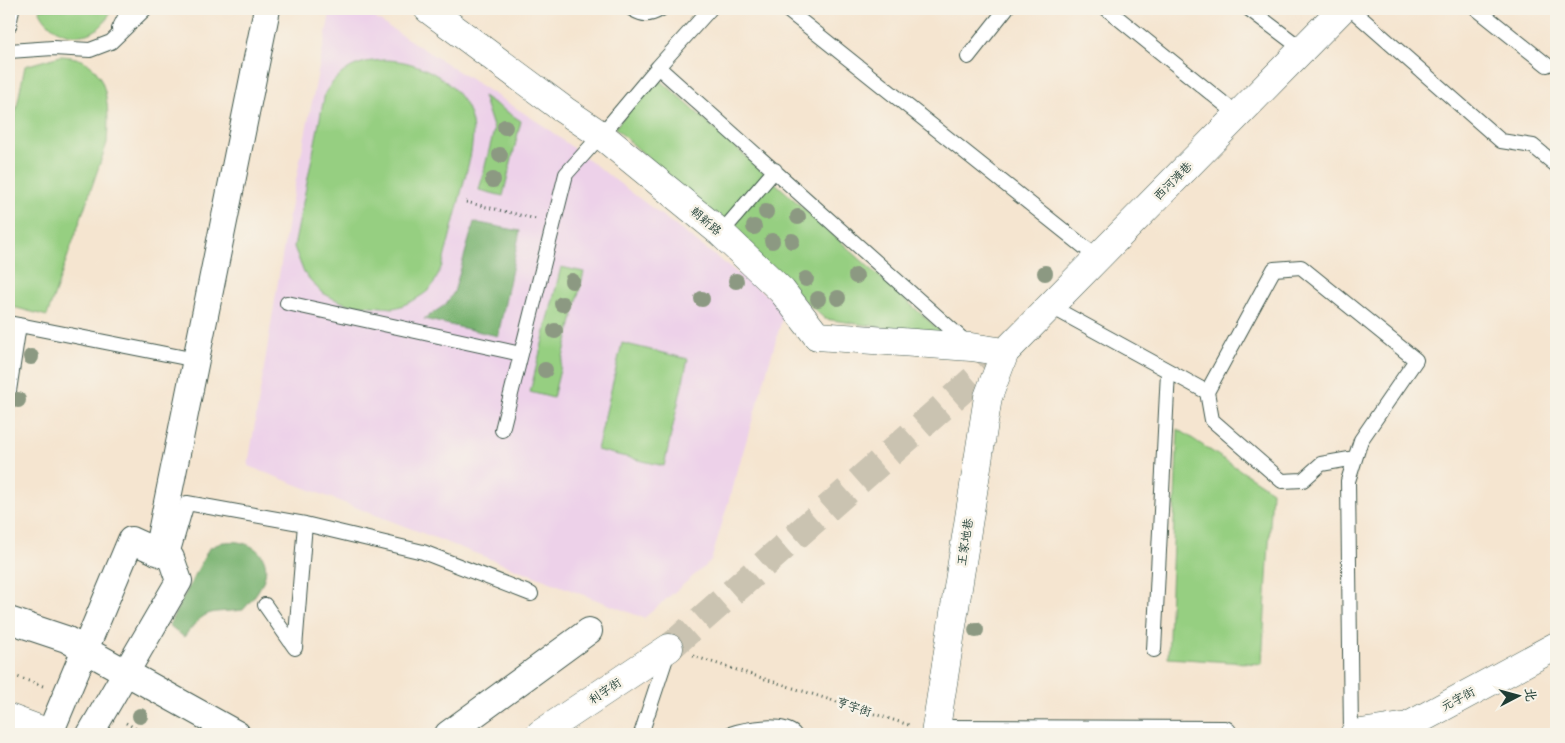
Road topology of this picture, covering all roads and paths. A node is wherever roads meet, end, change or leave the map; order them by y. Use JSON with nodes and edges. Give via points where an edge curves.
{"nodes":[{"id":1,"x":12,"y":9,"type":"edge"},
{"id":2,"x":128,"y":9,"type":"edge"},
{"id":3,"x":145,"y":9,"type":"edge"},
{"id":4,"x":267,"y":9,"type":"edge"},
{"id":5,"x":428,"y":9,"type":"edge"},
{"id":6,"x":632,"y":9,"type":"edge"},
{"id":7,"x":661,"y":9,"type":"edge"},
{"id":8,"x":710,"y":9,"type":"edge"},
{"id":9,"x":786,"y":9,"type":"edge"},
{"id":10,"x":1006,"y":9,"type":"edge"},
{"id":11,"x":1107,"y":9,"type":"edge"},
{"id":12,"x":1249,"y":9,"type":"edge"},
{"id":13,"x":1342,"y":9,"type":"edge"},
{"id":14,"x":1351,"y":9,"type":"edge"},
{"id":15,"x":1477,"y":9,"type":"edge"},
{"id":16,"x":9,"y":26,"type":"edge"},
{"id":17,"x":111,"y":42,"type":"junction"},
{"id":18,"x":1302,"y":49,"type":"junction"},
{"id":19,"x":9,"y":51,"type":"edge"},
{"id":20,"x":968,"y":58,"type":"dead end"},
{"id":21,"x":1547,"y":65,"type":"dead end"},
{"id":22,"x":658,"y":67,"type":"junction"},
{"id":23,"x":1238,"y":114,"type":"junction"},
{"id":24,"x":601,"y":135,"type":"junction"},
{"id":25,"x":1556,"y":165,"type":"edge"},
{"id":26,"x":775,"y":170,"type":"junction"},
{"id":27,"x":466,"y":202,"type":"dead end"},
{"id":28,"x":554,"y":223,"type":"junction"},
{"id":29,"x":721,"y":233,"type":"junction"},
{"id":30,"x":1098,"y":258,"type":"junction"},
{"id":31,"x":287,"y":303,"type":"dead end"},
{"id":32,"x":1050,"y":306,"type":"junction"},
{"id":33,"x":14,"y":324,"type":"edge"},
{"id":34,"x":972,"y":347,"type":"junction"},
{"id":35,"x":1005,"y":352,"type":"junction"},
{"id":36,"x":521,"y":354,"type":"junction"},
{"id":37,"x":196,"y":360,"type":"junction"},
{"id":38,"x":1168,"y":372,"type":"junction"},
{"id":39,"x":9,"y":391,"type":"edge"},
{"id":40,"x":1207,"y":392,"type":"junction"},
{"id":41,"x":502,"y":430,"type":"dead end"},
{"id":42,"x":1356,"y":458,"type":"junction"},
{"id":43,"x":305,"y":524,"type":"junction"},
{"id":44,"x":164,"y":555,"type":"junction"},
{"id":45,"x":531,"y":594,"type":"dead end"},
{"id":46,"x":265,"y":605,"type":"dead end"},
{"id":47,"x":9,"y":620,"type":"edge"},
{"id":48,"x":589,"y":631,"type":"dead end"},
{"id":49,"x":1556,"y":646,"type":"edge"},
{"id":50,"x":669,"y":648,"type":"junction"},
{"id":51,"x":85,"y":650,"type":"junction"},
{"id":52,"x":1154,"y":650,"type":"dead end"},
{"id":53,"x":126,"y":673,"type":"junction"},
{"id":54,"x":9,"y":718,"type":"edge"},
{"id":55,"x":51,"y":734,"type":"edge"},
{"id":56,"x":90,"y":734,"type":"edge"},
{"id":57,"x":237,"y":734,"type":"edge"},
{"id":58,"x":448,"y":734,"type":"edge"},
{"id":59,"x":540,"y":734,"type":"edge"},
{"id":60,"x":642,"y":734,"type":"edge"},
{"id":61,"x":730,"y":734,"type":"edge"},
{"id":62,"x":794,"y":734,"type":"edge"},
{"id":63,"x":935,"y":734,"type":"edge"},
{"id":64,"x":1224,"y":734,"type":"edge"},
{"id":65,"x":1353,"y":734,"type":"edge"}],
"edges":[{"from":1,"to":16,"type":"lane"},
{"from":2,"to":17,"type":"lane"},
{"from":3,"to":17,"type":"lane"},
{"from":4,"to":37,"type":"street"},
{"from":5,"to":24,"type":"street","name":"朝新路"},
{"from":6,"to":7,"type":"lane","via":[[650,15]]},
{"from":8,"to":22,"type":"lane"},
{"from":9,"to":30,"type":"lane"},
{"from":10,"to":20,"type":"lane"},
{"from":11,"to":23,"type":"lane"},
{"from":12,"to":18,"type":"lane"},
{"from":13,"to":18,"type":"street","name":"西河滩巷"},
{"from":14,"to":25,"type":"lane","via":[[1501,141],[1533,146]]},
{"from":15,"to":21,"type":"lane"},
{"from":17,"to":19,"type":"lane","via":[[90,50]]},
{"from":18,"to":23,"type":"street","name":"西河滩巷"},
{"from":22,"to":24,"type":"lane"},
{"from":22,"to":26,"type":"lane"},
{"from":23,"to":30,"type":"street","name":"西河滩巷"},
{"from":24,"to":28,"type":"lane","via":[[566,174]]},
{"from":24,"to":29,"type":"street","name":"朝新路"},
{"from":26,"to":29,"type":"lane"},
{"from":26,"to":34,"type":"lane"},
{"from":27,"to":28,"type":"path"},
{"from":28,"to":36,"type":"lane"},
{"from":29,"to":34,"type":"street","name":"朝新路","via":[[782,291],[817,336]]},
{"from":30,"to":32,"type":"street","name":"西河滩巷"},
{"from":31,"to":36,"type":"lane"},
{"from":32,"to":35,"type":"street","name":"西河滩巷"},
{"from":32,"to":38,"type":"lane"},
{"from":33,"to":37,"type":"lane"},
{"from":33,"to":39,"type":"lane"},
{"from":34,"to":35,"type":"street","name":"朝新路"},
{"from":35,"to":63,"type":"street","name":"王家地巷","via":[[988,397]]},
{"from":36,"to":41,"type":"lane"},
{"from":37,"to":44,"type":"street"},
{"from":38,"to":40,"type":"lane"},
{"from":38,"to":52,"type":"lane"},
{"from":40,"to":42,"type":"lane","via":[[1212,420],[1282,481],[1303,480],[1321,464]]},
{"from":40,"to":42,"type":"lane","via":[[1274,269],[1301,267],[1416,360],[1361,440]]},
{"from":42,"to":65,"type":"lane","via":[[1348,481]]},
{"from":43,"to":44,"type":"lane","via":[[187,503]]},
{"from":43,"to":45,"type":"lane","via":[[423,552]]},
{"from":43,"to":46,"type":"lane","via":[[295,648]]},
{"from":44,"to":51,"type":"street","via":[[130,540]]},
{"from":44,"to":53,"type":"street","via":[[179,581]]},
{"from":47,"to":51,"type":"street"},
{"from":48,"to":58,"type":"street"},
{"from":49,"to":65,"type":"street","name":"元字街","via":[[1408,726]]},
{"from":50,"to":59,"type":"street","name":"利字街"},
{"from":50,"to":60,"type":"lane"},
{"from":50,"to":63,"type":"path","name":"亨字街"},
{"from":51,"to":53,"type":"street"},
{"from":51,"to":55,"type":"street"},
{"from":53,"to":56,"type":"street"},
{"from":53,"to":57,"type":"street"},
{"from":54,"to":55,"type":"street"},
{"from":61,"to":62,"type":"lane","via":[[767,726]]},
{"from":63,"to":64,"type":"street"}]}
